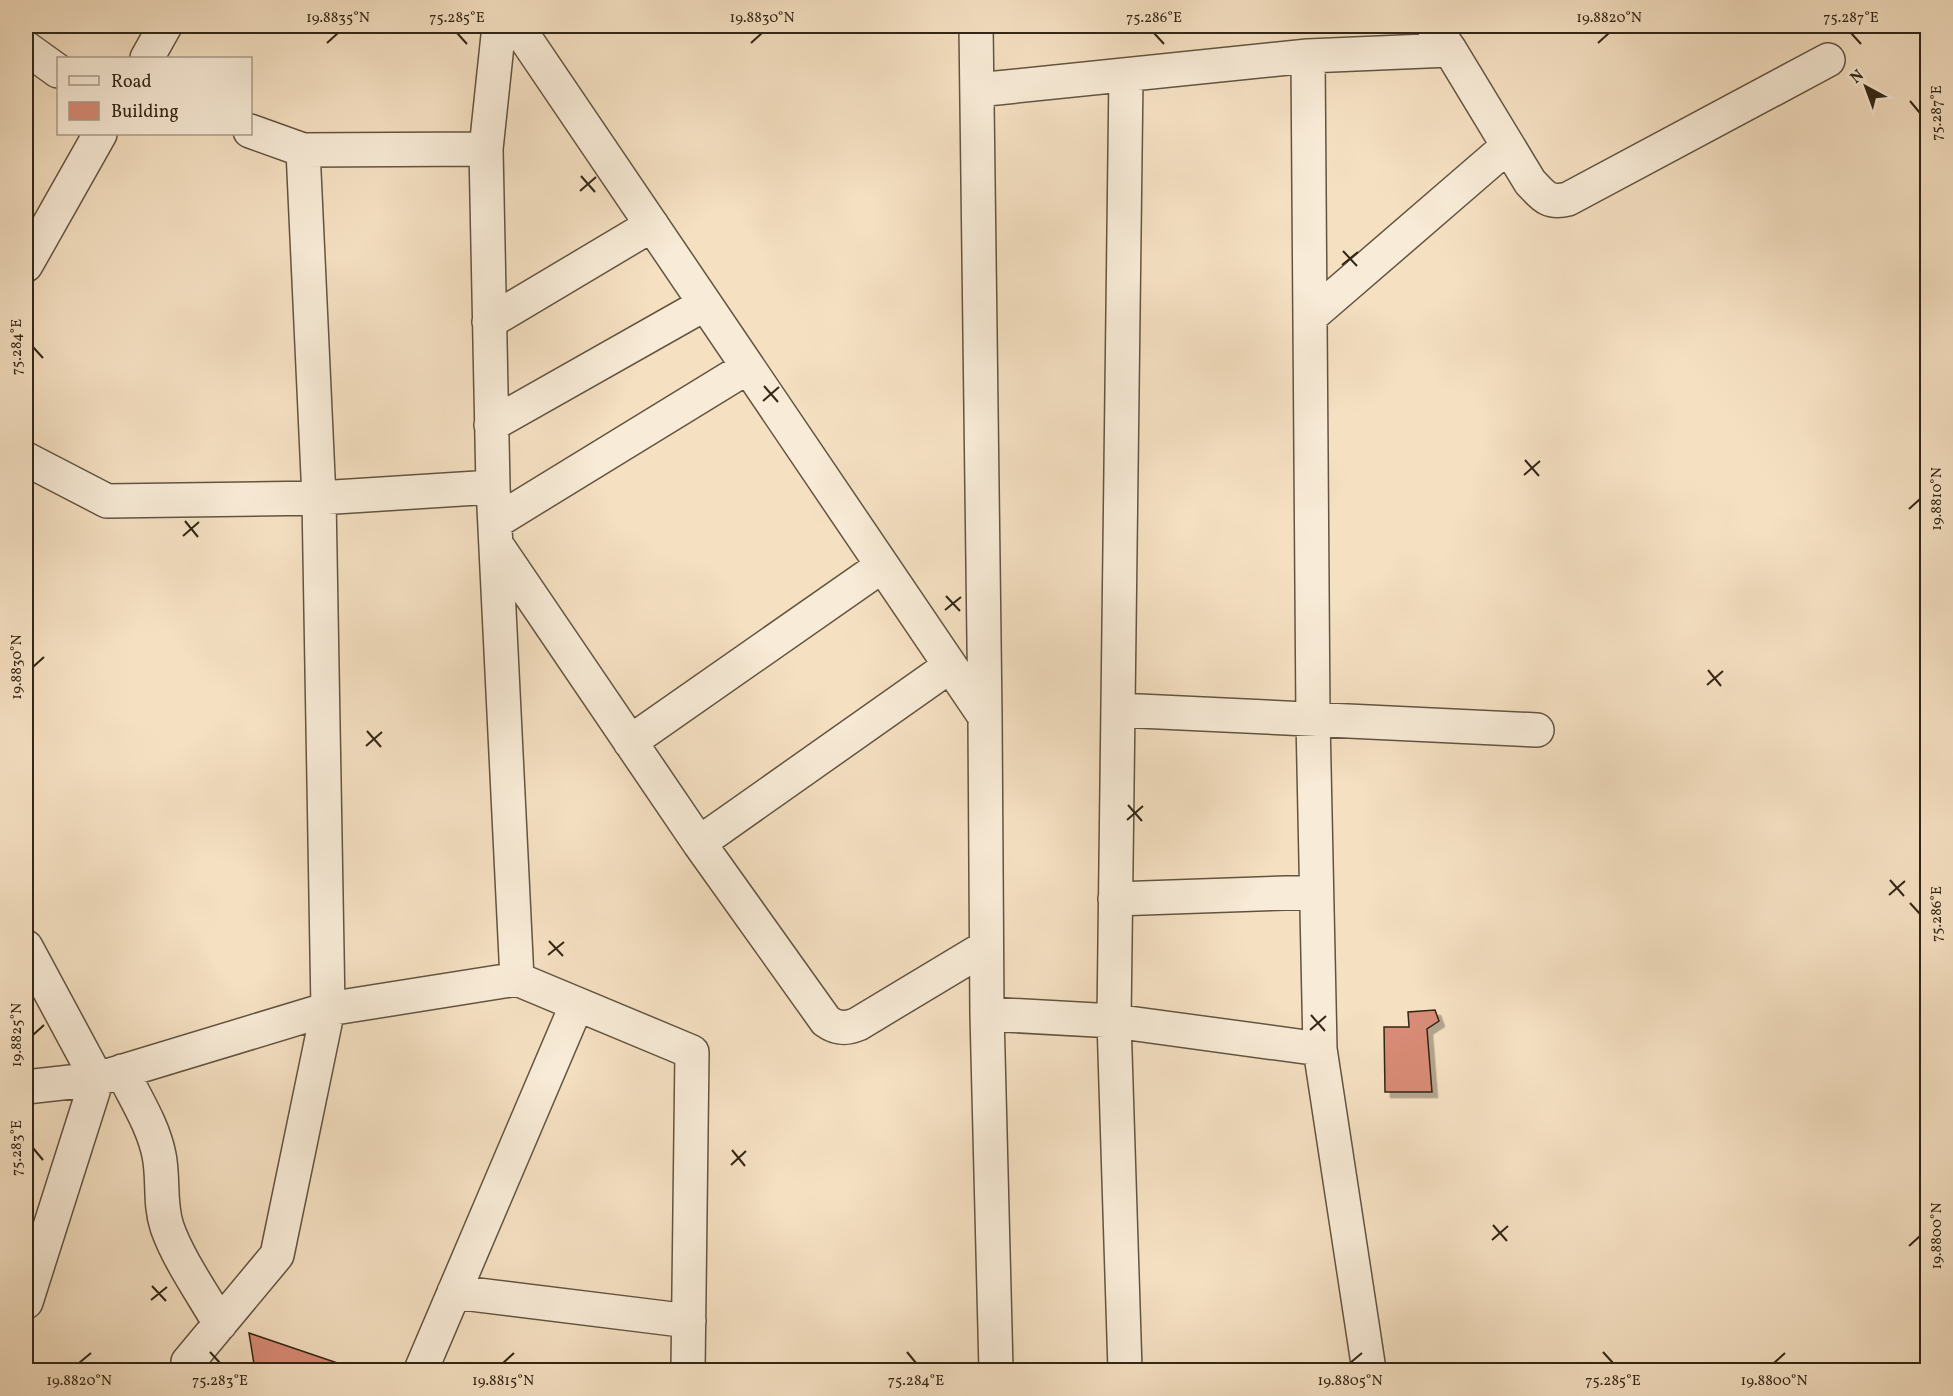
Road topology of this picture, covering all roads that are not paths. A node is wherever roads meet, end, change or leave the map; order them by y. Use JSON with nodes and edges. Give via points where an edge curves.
{"nodes":[{"id":1,"x":165,"y":26,"type":"edge"},
{"id":2,"x":499,"y":26,"type":"edge"},
{"id":3,"x":517,"y":26,"type":"edge"},
{"id":4,"x":976,"y":26,"type":"edge"},
{"id":5,"x":1442,"y":38,"type":"edge"},
{"id":6,"x":26,"y":48,"type":"edge"},
{"id":7,"x":1308,"y":56,"type":"junction"},
{"id":8,"x":148,"y":57,"type":"edge"},
{"id":9,"x":1828,"y":60,"type":"dead end"},
{"id":10,"x":57,"y":70,"type":"edge"},
{"id":11,"x":1126,"y":75,"type":"junction"},
{"id":12,"x":977,"y":90,"type":"junction"},
{"id":13,"x":252,"y":132,"type":"edge"},
{"id":14,"x":99,"y":135,"type":"edge"},
{"id":15,"x":1508,"y":147,"type":"junction"},
{"id":16,"x":486,"y":149,"type":"junction"},
{"id":17,"x":303,"y":150,"type":"junction"},
{"id":18,"x":36,"y":219,"type":"edge"},
{"id":19,"x":652,"y":225,"type":"junction"},
{"id":20,"x":26,"y":265,"type":"edge"},
{"id":21,"x":705,"y":304,"type":"junction"},
{"id":22,"x":1310,"y":317,"type":"junction"},
{"id":23,"x":489,"y":322,"type":"junction"},
{"id":24,"x":748,"y":367,"type":"junction"},
{"id":25,"x":491,"y":425,"type":"junction"},
{"id":26,"x":26,"y":459,"type":"edge"},
{"id":27,"x":493,"y":487,"type":"junction"},
{"id":28,"x":319,"y":498,"type":"junction"},
{"id":29,"x":495,"y":533,"type":"junction"},
{"id":30,"x":882,"y":566,"type":"junction"},
{"id":31,"x":950,"y":666,"type":"junction"},
{"id":32,"x":1118,"y":710,"type":"junction"},
{"id":33,"x":985,"y":717,"type":"junction"},
{"id":34,"x":1312,"y":720,"type":"junction"},
{"id":35,"x":1536,"y":730,"type":"dead end"},
{"id":36,"x":630,"y":742,"type":"junction"},
{"id":37,"x":699,"y":843,"type":"junction"},
{"id":38,"x":1316,"y":892,"type":"junction"},
{"id":39,"x":1115,"y":900,"type":"junction"},
{"id":40,"x":26,"y":947,"type":"edge"},
{"id":41,"x":986,"y":947,"type":"junction"},
{"id":42,"x":517,"y":979,"type":"junction"},
{"id":43,"x":578,"y":1004,"type":"junction"},
{"id":44,"x":328,"y":1010,"type":"junction"},
{"id":45,"x":987,"y":1014,"type":"junction"},
{"id":46,"x":1114,"y":1021,"type":"junction"},
{"id":47,"x":1320,"y":1049,"type":"junction"},
{"id":48,"x":110,"y":1075,"type":"junction"},
{"id":49,"x":26,"y":1087,"type":"edge"},
{"id":50,"x":454,"y":1292,"type":"junction"},
{"id":51,"x":26,"y":1302,"type":"edge"},
{"id":52,"x":689,"y":1321,"type":"junction"},
{"id":53,"x":220,"y":1324,"type":"junction"},
{"id":54,"x":187,"y":1368,"type":"edge"},
{"id":55,"x":421,"y":1371,"type":"edge"},
{"id":56,"x":688,"y":1371,"type":"edge"},
{"id":57,"x":996,"y":1371,"type":"edge"},
{"id":58,"x":1125,"y":1371,"type":"edge"},
{"id":59,"x":1368,"y":1371,"type":"edge"}],
"edges":[{"from":1,"to":8,"type":"street"},
{"from":2,"to":16,"type":"street"},
{"from":3,"to":19,"type":"street"},
{"from":4,"to":12,"type":"street"},
{"from":5,"to":7,"type":"street"},
{"from":5,"to":15,"type":"street"},
{"from":6,"to":10,"type":"street"},
{"from":7,"to":11,"type":"street"},
{"from":7,"to":22,"type":"street"},
{"from":9,"to":15,"type":"street","via":[[1568,199],[1555,202],[1542,196]]},
{"from":11,"to":12,"type":"street"},
{"from":11,"to":32,"type":"street"},
{"from":12,"to":33,"type":"street"},
{"from":13,"to":17,"type":"street"},
{"from":14,"to":18,"type":"street"},
{"from":15,"to":22,"type":"street"},
{"from":16,"to":17,"type":"street"},
{"from":16,"to":23,"type":"street"},
{"from":17,"to":28,"type":"street"},
{"from":18,"to":20,"type":"street"},
{"from":19,"to":21,"type":"street"},
{"from":19,"to":23,"type":"street"},
{"from":21,"to":24,"type":"street"},
{"from":21,"to":25,"type":"street"},
{"from":22,"to":34,"type":"street"},
{"from":23,"to":25,"type":"street"},
{"from":24,"to":29,"type":"street"},
{"from":24,"to":30,"type":"street"},
{"from":25,"to":27,"type":"street"},
{"from":26,"to":28,"type":"street","via":[[106,501]]},
{"from":27,"to":28,"type":"street"},
{"from":27,"to":29,"type":"street"},
{"from":28,"to":44,"type":"street"},
{"from":29,"to":36,"type":"street"},
{"from":29,"to":42,"type":"street"},
{"from":30,"to":31,"type":"street"},
{"from":30,"to":36,"type":"street"},
{"from":31,"to":33,"type":"street"},
{"from":31,"to":37,"type":"street"},
{"from":32,"to":34,"type":"street"},
{"from":32,"to":39,"type":"street"},
{"from":33,"to":41,"type":"street"},
{"from":34,"to":35,"type":"street"},
{"from":34,"to":38,"type":"street"},
{"from":36,"to":37,"type":"street"},
{"from":37,"to":41,"type":"street","via":[[826,1021],[840,1028],[858,1024]]},
{"from":38,"to":39,"type":"street"},
{"from":38,"to":47,"type":"street"},
{"from":39,"to":46,"type":"street"},
{"from":40,"to":48,"type":"street"},
{"from":41,"to":45,"type":"street"},
{"from":42,"to":43,"type":"street"},
{"from":42,"to":44,"type":"street"},
{"from":43,"to":50,"type":"street"},
{"from":43,"to":52,"type":"street","via":[[692,1052]]},
{"from":44,"to":48,"type":"street"},
{"from":44,"to":53,"type":"street","via":[[277,1256]]},
{"from":45,"to":46,"type":"street"},
{"from":45,"to":57,"type":"street"},
{"from":46,"to":47,"type":"street"},
{"from":46,"to":58,"type":"street"},
{"from":47,"to":59,"type":"street"},
{"from":48,"to":49,"type":"street"},
{"from":48,"to":51,"type":"street"},
{"from":48,"to":53,"type":"street","via":[[152,1131],[162,1170],[161,1205],[167,1227]]},
{"from":50,"to":52,"type":"street"},
{"from":50,"to":55,"type":"street"},
{"from":52,"to":56,"type":"street"},
{"from":53,"to":54,"type":"street"}]}
